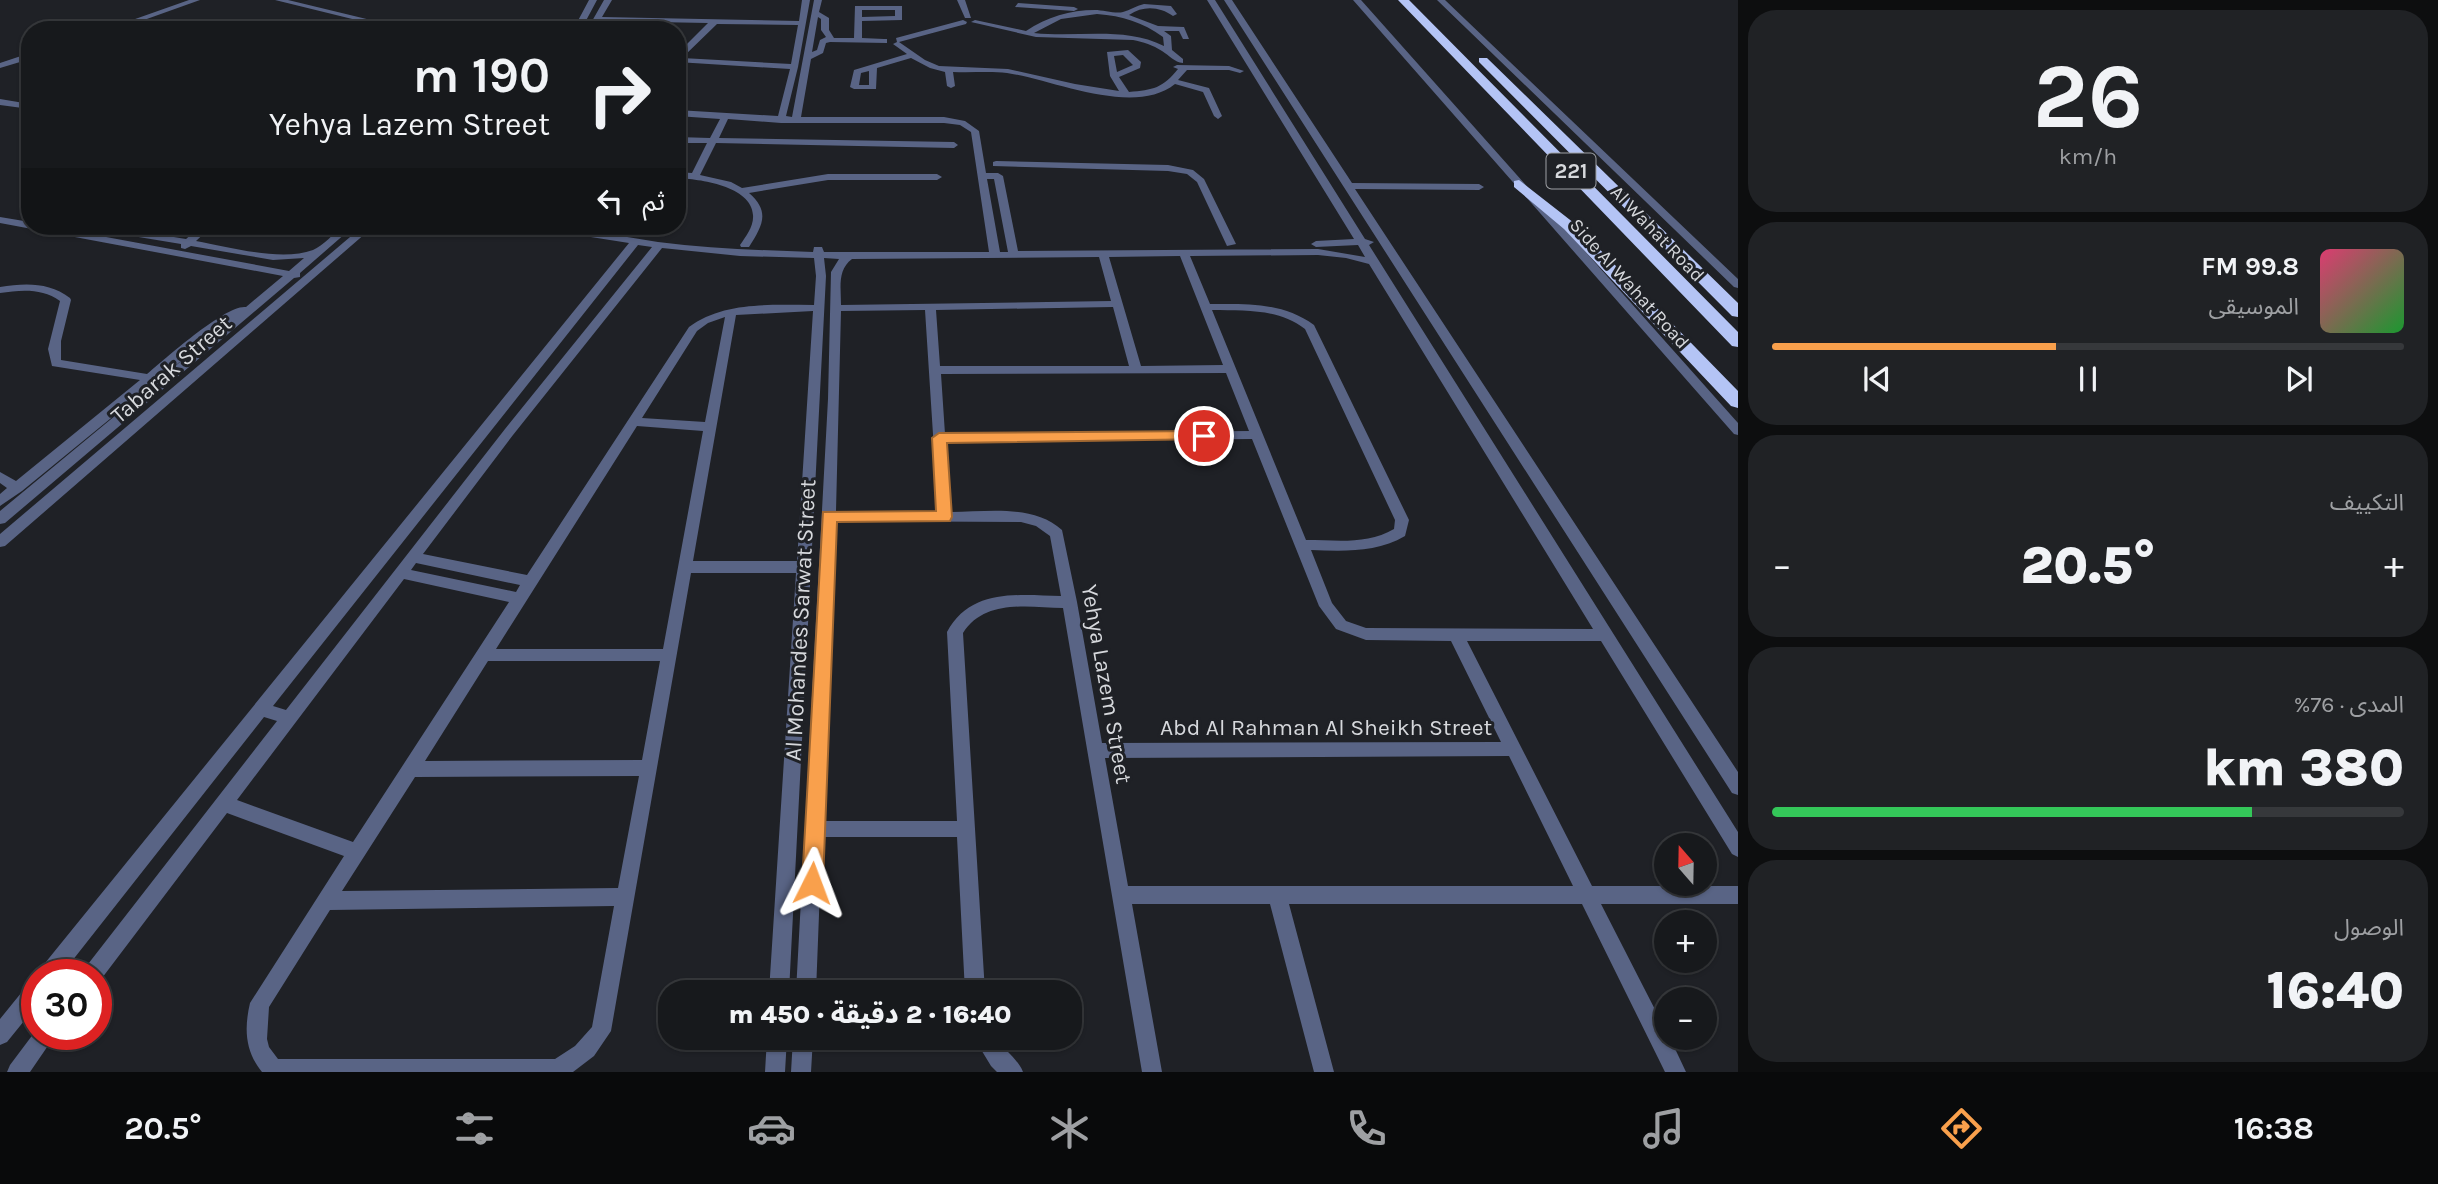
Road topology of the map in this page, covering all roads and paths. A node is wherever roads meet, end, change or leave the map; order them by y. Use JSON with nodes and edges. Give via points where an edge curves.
{"nodes":[{"id":1,"x":183,"y":0,"type":"edge"},
{"id":2,"x":196,"y":0,"type":"edge"},
{"id":3,"x":279,"y":0,"type":"edge"},
{"id":4,"x":593,"y":0,"type":"edge"},
{"id":5,"x":608,"y":0,"type":"edge"},
{"id":6,"x":806,"y":0,"type":"edge"},
{"id":7,"x":818,"y":0,"type":"edge"},
{"id":8,"x":1211,"y":0,"type":"edge"},
{"id":9,"x":1228,"y":0,"type":"edge"},
{"id":10,"x":1357,"y":0,"type":"edge"},
{"id":11,"x":1404,"y":0,"type":"edge"},
{"id":12,"x":1423,"y":0,"type":"edge"},
{"id":13,"x":1441,"y":0,"type":"edge"},
{"id":14,"x":963,"y":1,"type":"edge"},
{"id":15,"x":1018,"y":5,"type":"dead end"},
{"id":16,"x":589,"y":9,"type":"junction"},
{"id":17,"x":604,"y":9,"type":"junction"},
{"id":18,"x":816,"y":13,"type":"junction"},
{"id":19,"x":1089,"y":13,"type":"junction"},
{"id":20,"x":1173,"y":14,"type":"dead end"},
{"id":21,"x":1123,"y":16,"type":"junction"},
{"id":22,"x":598,"y":19,"type":"joint"},
{"id":23,"x":858,"y":19,"type":"junction"},
{"id":24,"x":969,"y":20,"type":"junction"},
{"id":25,"x":1098,"y":20,"type":"dead end"},
{"id":26,"x":122,"y":21,"type":"edge"},
{"id":27,"x":134,"y":21,"type":"edge"},
{"id":28,"x":369,"y":21,"type":"edge"},
{"id":29,"x":582,"y":21,"type":"edge"},
{"id":30,"x":715,"y":21,"type":"junction"},
{"id":31,"x":802,"y":26,"type":"junction"},
{"id":32,"x":1157,"y":28,"type":"junction"},
{"id":33,"x":813,"y":30,"type":"junction"},
{"id":34,"x":1027,"y":34,"type":"junction"},
{"id":35,"x":1167,"y":36,"type":"junction"},
{"id":36,"x":1186,"y":37,"type":"dead end"},
{"id":37,"x":829,"y":38,"type":"junction"},
{"id":38,"x":1236,"y":38,"type":"junction"},
{"id":39,"x":1142,"y":39,"type":"junction"},
{"id":40,"x":858,"y":40,"type":"junction"},
{"id":41,"x":898,"y":42,"type":"junction"},
{"id":42,"x":1168,"y":50,"type":"junction"},
{"id":43,"x":686,"y":51,"type":"edge"},
{"id":44,"x":0,"y":55,"type":"edge"},
{"id":45,"x":913,"y":55,"type":"junction"},
{"id":46,"x":21,"y":56,"type":"edge"},
{"id":47,"x":21,"y":57,"type":"edge"},
{"id":48,"x":10,"y":58,"type":"junction"},
{"id":49,"x":807,"y":58,"type":"junction"},
{"id":50,"x":686,"y":61,"type":"edge"},
{"id":51,"x":0,"y":63,"type":"edge"},
{"id":52,"x":1187,"y":65,"type":"junction"},
{"id":53,"x":1238,"y":66,"type":"junction"},
{"id":54,"x":794,"y":67,"type":"junction"},
{"id":55,"x":873,"y":67,"type":"dead end"},
{"id":56,"x":949,"y":70,"type":"junction"},
{"id":57,"x":1114,"y":76,"type":"dead end"},
{"id":58,"x":1174,"y":80,"type":"junction"},
{"id":59,"x":951,"y":86,"type":"dead end"},
{"id":60,"x":1128,"y":95,"type":"junction"},
{"id":61,"x":1272,"y":98,"type":"junction"},
{"id":62,"x":0,"y":102,"type":"edge"},
{"id":63,"x":21,"y":106,"type":"edge"},
{"id":64,"x":686,"y":113,"type":"edge"},
{"id":65,"x":1218,"y":116,"type":"dead end"},
{"id":66,"x":724,"y":117,"type":"junction"},
{"id":67,"x":781,"y":120,"type":"junction"},
{"id":68,"x":796,"y":120,"type":"junction"},
{"id":69,"x":686,"y":141,"type":"edge"},
{"id":70,"x":1298,"y":141,"type":"junction"},
{"id":71,"x":1318,"y":141,"type":"junction"},
{"id":72,"x":712,"y":143,"type":"junction"},
{"id":73,"x":954,"y":145,"type":"dead end"},
{"id":74,"x":996,"y":164,"type":"dead end"},
{"id":75,"x":686,"y":176,"type":"edge"},
{"id":76,"x":695,"y":176,"type":"junction"},
{"id":77,"x":984,"y":176,"type":"junction"},
{"id":78,"x":937,"y":177,"type":"dead end"},
{"id":79,"x":1519,"y":184,"type":"junction"},
{"id":80,"x":1348,"y":186,"type":"junction"},
{"id":81,"x":1479,"y":187,"type":"dead end"},
{"id":82,"x":742,"y":191,"type":"junction"},
{"id":83,"x":2,"y":215,"type":"edge"},
{"id":84,"x":21,"y":216,"type":"edge"},
{"id":85,"x":21,"y":222,"type":"edge"},
{"id":86,"x":88,"y":235,"type":"edge"},
{"id":87,"x":142,"y":235,"type":"edge"},
{"id":88,"x":197,"y":235,"type":"edge"},
{"id":89,"x":338,"y":235,"type":"edge"},
{"id":90,"x":358,"y":235,"type":"edge"},
{"id":91,"x":598,"y":235,"type":"edge"},
{"id":92,"x":662,"y":235,"type":"edge"},
{"id":93,"x":636,"y":241,"type":"junction"},
{"id":94,"x":1383,"y":242,"type":"junction"},
{"id":95,"x":189,"y":243,"type":"junction"},
{"id":96,"x":1362,"y":243,"type":"junction"},
{"id":97,"x":659,"y":244,"type":"junction"},
{"id":98,"x":1231,"y":244,"type":"junction"},
{"id":99,"x":745,"y":246,"type":"junction"},
{"id":100,"x":320,"y":250,"type":"junction"},
{"id":101,"x":1013,"y":250,"type":"junction"},
{"id":102,"x":178,"y":251,"type":"junction"},
{"id":103,"x":994,"y":251,"type":"junction"},
{"id":104,"x":818,"y":252,"type":"junction"},
{"id":105,"x":1103,"y":254,"type":"junction"},
{"id":106,"x":1184,"y":254,"type":"junction"},
{"id":107,"x":849,"y":256,"type":"junction"},
{"id":108,"x":1374,"y":262,"type":"junction"},
{"id":109,"x":828,"y":272,"type":"junction"},
{"id":110,"x":291,"y":274,"type":"junction"},
{"id":111,"x":308,"y":277,"type":"junction"},
{"id":112,"x":1738,"y":285,"type":"edge"},
{"id":113,"x":0,"y":290,"type":"edge"},
{"id":114,"x":1117,"y":304,"type":"junction"},
{"id":115,"x":253,"y":306,"type":"junction"},
{"id":116,"x":930,"y":306,"type":"junction"},
{"id":117,"x":1206,"y":307,"type":"junction"},
{"id":118,"x":827,"y":308,"type":"junction"},
{"id":119,"x":1738,"y":312,"type":"edge"},
{"id":120,"x":731,"y":313,"type":"junction"},
{"id":121,"x":1738,"y":342,"type":"edge"},
{"id":122,"x":1136,"y":369,"type":"junction"},
{"id":123,"x":1231,"y":369,"type":"junction"},
{"id":124,"x":934,"y":370,"type":"junction"},
{"id":125,"x":149,"y":378,"type":"junction"},
{"id":126,"x":1479,"y":386,"type":"junction"},
{"id":127,"x":1450,"y":387,"type":"junction"},
{"id":128,"x":1738,"y":402,"type":"edge"},
{"id":129,"x":635,"y":422,"type":"junction"},
{"id":130,"x":711,"y":427,"type":"junction"},
{"id":131,"x":1738,"y":431,"type":"edge"},
{"id":132,"x":1257,"y":435,"type":"junction"},
{"id":133,"x":939,"y":438,"type":"junction"},
{"id":134,"x":0,"y":477,"type":"edge"},
{"id":135,"x":17,"y":488,"type":"junction"},
{"id":136,"x":0,"y":501,"type":"edge"},
{"id":137,"x":829,"y":516,"type":"junction"},
{"id":138,"x":945,"y":517,"type":"junction"},
{"id":139,"x":0,"y":519,"type":"edge"},
{"id":140,"x":806,"y":538,"type":"junction"},
{"id":141,"x":828,"y":538,"type":"junction"},
{"id":142,"x":0,"y":542,"type":"edge"},
{"id":143,"x":1301,"y":545,"type":"junction"},
{"id":144,"x":412,"y":557,"type":"junction"},
{"id":145,"x":686,"y":566,"type":"junction"},
{"id":146,"x":804,"y":567,"type":"junction"},
{"id":147,"x":400,"y":573,"type":"junction"},
{"id":148,"x":531,"y":582,"type":"junction"},
{"id":149,"x":520,"y":599,"type":"junction"},
{"id":150,"x":1070,"y":602,"type":"junction"},
{"id":151,"x":1456,"y":635,"type":"junction"},
{"id":152,"x":1606,"y":635,"type":"junction"},
{"id":153,"x":484,"y":655,"type":"junction"},
{"id":154,"x":670,"y":655,"type":"junction"},
{"id":155,"x":260,"y":709,"type":"junction"},
{"id":156,"x":289,"y":718,"type":"junction"},
{"id":157,"x":1514,"y":749,"type":"junction"},
{"id":158,"x":1096,"y":751,"type":"junction"},
{"id":159,"x":649,"y":768,"type":"junction"},
{"id":160,"x":410,"y":769,"type":"junction"},
{"id":161,"x":1738,"y":788,"type":"edge"},
{"id":162,"x":224,"y":804,"type":"junction"},
{"id":163,"x":815,"y":829,"type":"junction"},
{"id":164,"x":965,"y":829,"type":"junction"},
{"id":165,"x":1738,"y":848,"type":"edge"},
{"id":166,"x":357,"y":852,"type":"junction"},
{"id":167,"x":1277,"y":894,"type":"junction"},
{"id":168,"x":1587,"y":894,"type":"junction"},
{"id":169,"x":1121,"y":895,"type":"junction"},
{"id":170,"x":1738,"y":895,"type":"edge"},
{"id":171,"x":624,"y":897,"type":"junction"},
{"id":172,"x":325,"y":901,"type":"junction"},
{"id":173,"x":61,"y":959,"type":"edge"},
{"id":174,"x":104,"y":959,"type":"edge"},
{"id":175,"x":780,"y":980,"type":"edge"},
{"id":176,"x":807,"y":980,"type":"edge"},
{"id":177,"x":974,"y":980,"type":"edge"},
{"id":178,"x":21,"y":1009,"type":"edge"},
{"id":179,"x":0,"y":1035,"type":"edge"},
{"id":180,"x":34,"y":1050,"type":"edge"},
{"id":181,"x":776,"y":1050,"type":"edge"},
{"id":182,"x":802,"y":1050,"type":"edge"},
{"id":183,"x":992,"y":1050,"type":"edge"},
{"id":184,"x":431,"y":1071,"type":"edge"},
{"id":185,"x":17,"y":1072,"type":"edge"},
{"id":186,"x":775,"y":1072,"type":"edge"},
{"id":187,"x":801,"y":1072,"type":"edge"},
{"id":188,"x":1013,"y":1072,"type":"edge"},
{"id":189,"x":1152,"y":1072,"type":"edge"},
{"id":190,"x":1324,"y":1072,"type":"edge"},
{"id":191,"x":1676,"y":1072,"type":"edge"}],
"edges":[{"from":1,"to":26,"type":"street"},
{"from":2,"to":27,"type":"street"},
{"from":3,"to":28,"type":"street"},
{"from":4,"to":16,"type":"street"},
{"from":5,"to":17,"type":"street"},
{"from":6,"to":31,"type":"street"},
{"from":7,"to":18,"type":"street"},
{"from":8,"to":38,"type":"street"},
{"from":9,"to":71,"type":"street"},
{"from":10,"to":79,"type":"street","name":"Side Al Wahat Road"},
{"from":11,"to":121,"type":"highway","name":"Al Wahat Road","number":"221"},
{"from":12,"to":119,"type":"highway","name":"Al Wahat Road","number":"221"},
{"from":13,"to":112,"type":"street"},
{"from":14,"to":24,"type":"street"},
{"from":15,"to":19,"type":"street"},
{"from":16,"to":17,"type":"street"},
{"from":16,"to":29,"type":"street"},
{"from":17,"to":22,"type":"street"},
{"from":18,"to":33,"type":"street"},
{"from":18,"to":37,"type":"street","via":[[825,18]]},
{"from":19,"to":21,"type":"street"},
{"from":19,"to":25,"type":"street"},
{"from":19,"to":34,"type":"street","via":[[1049,19]]},
{"from":20,"to":21,"type":"street","via":[[1165,7],[1142,6]]},
{"from":21,"to":32,"type":"street"},
{"from":22,"to":30,"type":"street"},
{"from":23,"to":23,"type":"street","via":[[859,8],[900,8],[899,18]]},
{"from":23,"to":40,"type":"street"},
{"from":24,"to":34,"type":"street"},
{"from":24,"to":41,"type":"street"},
{"from":30,"to":31,"type":"street"},
{"from":30,"to":43,"type":"street"},
{"from":31,"to":33,"type":"street"},
{"from":31,"to":54,"type":"street"},
{"from":32,"to":35,"type":"street"},
{"from":32,"to":36,"type":"street","via":[[1181,29]]},
{"from":33,"to":49,"type":"street"},
{"from":34,"to":39,"type":"street","via":[[1107,31]]},
{"from":35,"to":39,"type":"street"},
{"from":35,"to":42,"type":"street"},
{"from":37,"to":40,"type":"street"},
{"from":37,"to":49,"type":"street","via":[[820,51]]},
{"from":38,"to":53,"type":"street"},
{"from":38,"to":61,"type":"street"},
{"from":39,"to":42,"type":"street"},
{"from":40,"to":41,"type":"street"},
{"from":41,"to":45,"type":"street"},
{"from":42,"to":52,"type":"street"},
{"from":44,"to":48,"type":"street"},
{"from":45,"to":55,"type":"street"},
{"from":45,"to":56,"type":"street"},
{"from":46,"to":48,"type":"street"},
{"from":47,"to":51,"type":"street"},
{"from":48,"to":51,"type":"street"},
{"from":49,"to":68,"type":"street"},
{"from":50,"to":54,"type":"street"},
{"from":52,"to":53,"type":"street"},
{"from":52,"to":58,"type":"street"},
{"from":53,"to":61,"type":"street"},
{"from":54,"to":67,"type":"street"},
{"from":56,"to":59,"type":"street"},
{"from":56,"to":60,"type":"street","via":[[1005,70],[1099,93]]},
{"from":57,"to":60,"type":"street","via":[[1119,89]]},
{"from":58,"to":60,"type":"street"},
{"from":58,"to":65,"type":"street","via":[[1206,90]]},
{"from":61,"to":70,"type":"street"},
{"from":62,"to":63,"type":"street"},
{"from":64,"to":66,"type":"street"},
{"from":66,"to":67,"type":"street"},
{"from":66,"to":72,"type":"street"},
{"from":67,"to":68,"type":"street"},
{"from":68,"to":77,"type":"street","via":[[968,124],[975,131]]},
{"from":69,"to":72,"type":"street"},
{"from":70,"to":71,"type":"street"},
{"from":70,"to":96,"type":"street"},
{"from":71,"to":80,"type":"street"},
{"from":72,"to":73,"type":"street"},
{"from":72,"to":76,"type":"street"},
{"from":74,"to":98,"type":"street","via":[[1190,172],[1200,181]]},
{"from":75,"to":76,"type":"street"},
{"from":76,"to":82,"type":"street"},
{"from":77,"to":101,"type":"street","via":[[998,176]]},
{"from":77,"to":103,"type":"street"},
{"from":78,"to":82,"type":"street","via":[[828,177]]},
{"from":79,"to":128,"type":"highway","via":[[1569,226]]},
{"from":79,"to":131,"type":"street","name":"Side Al Wahat Road"},
{"from":80,"to":81,"type":"street"},
{"from":80,"to":94,"type":"street"},
{"from":82,"to":99,"type":"street","via":[[755,204],[759,222]]},
{"from":83,"to":84,"type":"street"},
{"from":83,"to":85,"type":"street"},
{"from":86,"to":102,"type":"street"},
{"from":87,"to":95,"type":"street"},
{"from":88,"to":95,"type":"street"},
{"from":89,"to":100,"type":"street","name":"Tabarak Street"},
{"from":90,"to":111,"type":"street","name":"Tabarak Street"},
{"from":91,"to":93,"type":"street"},
{"from":92,"to":99,"type":"street"},
{"from":93,"to":97,"type":"street"},
{"from":93,"to":155,"type":"street"},
{"from":94,"to":96,"type":"street"},
{"from":94,"to":126,"type":"street"},
{"from":95,"to":100,"type":"street","via":[[284,258]]},
{"from":95,"to":102,"type":"street"},
{"from":96,"to":98,"type":"street"},
{"from":96,"to":108,"type":"street"},
{"from":97,"to":104,"type":"street","via":[[740,253]]},
{"from":97,"to":144,"type":"street"},
{"from":98,"to":101,"type":"street"},
{"from":99,"to":104,"type":"street"},
{"from":100,"to":110,"type":"street","name":"Tabarak Street"},
{"from":101,"to":103,"type":"street"},
{"from":101,"to":105,"type":"street"},
{"from":102,"to":110,"type":"street"},
{"from":103,"to":104,"type":"street"},
{"from":103,"to":107,"type":"street"},
{"from":104,"to":107,"type":"street"},
{"from":104,"to":109,"type":"street","name":"Al Mohandes Sarwat Street"},
{"from":105,"to":106,"type":"street"},
{"from":105,"to":114,"type":"street"},
{"from":106,"to":108,"type":"street","via":[[1318,252]]},
{"from":106,"to":117,"type":"street"},
{"from":107,"to":109,"type":"street"},
{"from":108,"to":127,"type":"street"},
{"from":109,"to":118,"type":"street","name":"Al Mohandes Sarwat Street"},
{"from":110,"to":111,"type":"street"},
{"from":110,"to":115,"type":"street","name":"Tabarak Street"},
{"from":111,"to":142,"type":"street","name":"Tabarak Street"},
{"from":113,"to":125,"type":"street","via":[[42,288],[66,300],[55,342],[56,363]]},
{"from":114,"to":116,"type":"street"},
{"from":114,"to":122,"type":"street"},
{"from":115,"to":125,"type":"street","via":[[226,317]]},
{"from":115,"to":139,"type":"street","name":"Tabarak Street"},
{"from":116,"to":118,"type":"street"},
{"from":116,"to":124,"type":"street"},
{"from":117,"to":123,"type":"street"},
{"from":117,"to":143,"type":"street","via":[[1275,309],[1310,327],[1402,520],[1400,532],[1390,539]]},
{"from":118,"to":120,"type":"street"},
{"from":118,"to":137,"type":"street","name":"Al Mohandes Sarwat Street"},
{"from":118,"to":140,"type":"street","name":"Al Mohandes Sarwat Street"},
{"from":120,"to":129,"type":"street","via":[[708,318],[693,329]]},
{"from":120,"to":130,"type":"street"},
{"from":122,"to":123,"type":"street"},
{"from":122,"to":124,"type":"street"},
{"from":123,"to":132,"type":"street"},
{"from":124,"to":133,"type":"street"},
{"from":125,"to":135,"type":"street"},
{"from":126,"to":127,"type":"street"},
{"from":126,"to":161,"type":"street"},
{"from":127,"to":152,"type":"street"},
{"from":129,"to":130,"type":"street"},
{"from":129,"to":148,"type":"street"},
{"from":130,"to":145,"type":"street"},
{"from":132,"to":133,"type":"street"},
{"from":132,"to":143,"type":"street"},
{"from":133,"to":138,"type":"street"},
{"from":134,"to":135,"type":"street"},
{"from":135,"to":136,"type":"street"},
{"from":137,"to":138,"type":"street","name":"Yehya Lazem Street"},
{"from":137,"to":141,"type":"street","name":"Al Mohandes Sarwat Street"},
{"from":138,"to":150,"type":"street","name":"Yehya Lazem Street","via":[[1021,517],[1048,525],[1057,534]]},
{"from":140,"to":141,"type":"street"},
{"from":140,"to":146,"type":"street","name":"Al Mohandes Sarwat Street"},
{"from":141,"to":163,"type":"street","name":"Al Mohandes Sarwat Street"},
{"from":143,"to":151,"type":"street","via":[[1326,606],[1340,625],[1366,634]]},
{"from":144,"to":147,"type":"street"},
{"from":144,"to":148,"type":"street"},
{"from":145,"to":146,"type":"street"},
{"from":145,"to":154,"type":"street"},
{"from":146,"to":175,"type":"street","name":"Al Mohandes Sarwat Street"},
{"from":147,"to":149,"type":"street"},
{"from":147,"to":156,"type":"street"},
{"from":148,"to":149,"type":"street"},
{"from":149,"to":153,"type":"street"},
{"from":150,"to":158,"type":"street","name":"Yehya Lazem Street"},
{"from":150,"to":164,"type":"street","via":[[988,603],[961,619],[955,632]]},
{"from":151,"to":152,"type":"street"},
{"from":151,"to":157,"type":"street"},
{"from":152,"to":165,"type":"street"},
{"from":153,"to":154,"type":"street"},
{"from":153,"to":160,"type":"street"},
{"from":154,"to":159,"type":"street"},
{"from":155,"to":156,"type":"street"},
{"from":155,"to":173,"type":"street"},
{"from":156,"to":162,"type":"street"},
{"from":157,"to":158,"type":"street","name":"Abd Al Rahman Al Sheikh Street"},
{"from":157,"to":168,"type":"street"},
{"from":158,"to":169,"type":"street","name":"Yehya Lazem Street"},
{"from":159,"to":160,"type":"street"},
{"from":159,"to":171,"type":"street"},
{"from":160,"to":166,"type":"street"},
{"from":162,"to":166,"type":"street"},
{"from":162,"to":174,"type":"street"},
{"from":163,"to":164,"type":"street"},
{"from":163,"to":176,"type":"street","name":"Al Mohandes Sarwat Street"},
{"from":164,"to":177,"type":"street"},
{"from":166,"to":172,"type":"street"},
{"from":167,"to":168,"type":"street"},
{"from":167,"to":169,"type":"street"},
{"from":167,"to":190,"type":"street"},
{"from":168,"to":170,"type":"street"},
{"from":168,"to":191,"type":"street"},
{"from":169,"to":189,"type":"street","name":"Yehya Lazem Street"},
{"from":171,"to":172,"type":"street"},
{"from":171,"to":184,"type":"street","via":[[606,1013],[590,1048],[574,1062],[556,1069]]},
{"from":172,"to":184,"type":"street","via":[[260,1003],[255,1032],[261,1058],[273,1069]]},
{"from":178,"to":179,"type":"street"},
{"from":180,"to":185,"type":"street"},
{"from":181,"to":186,"type":"street"},
{"from":182,"to":187,"type":"street"},
{"from":183,"to":188,"type":"street"}]}
